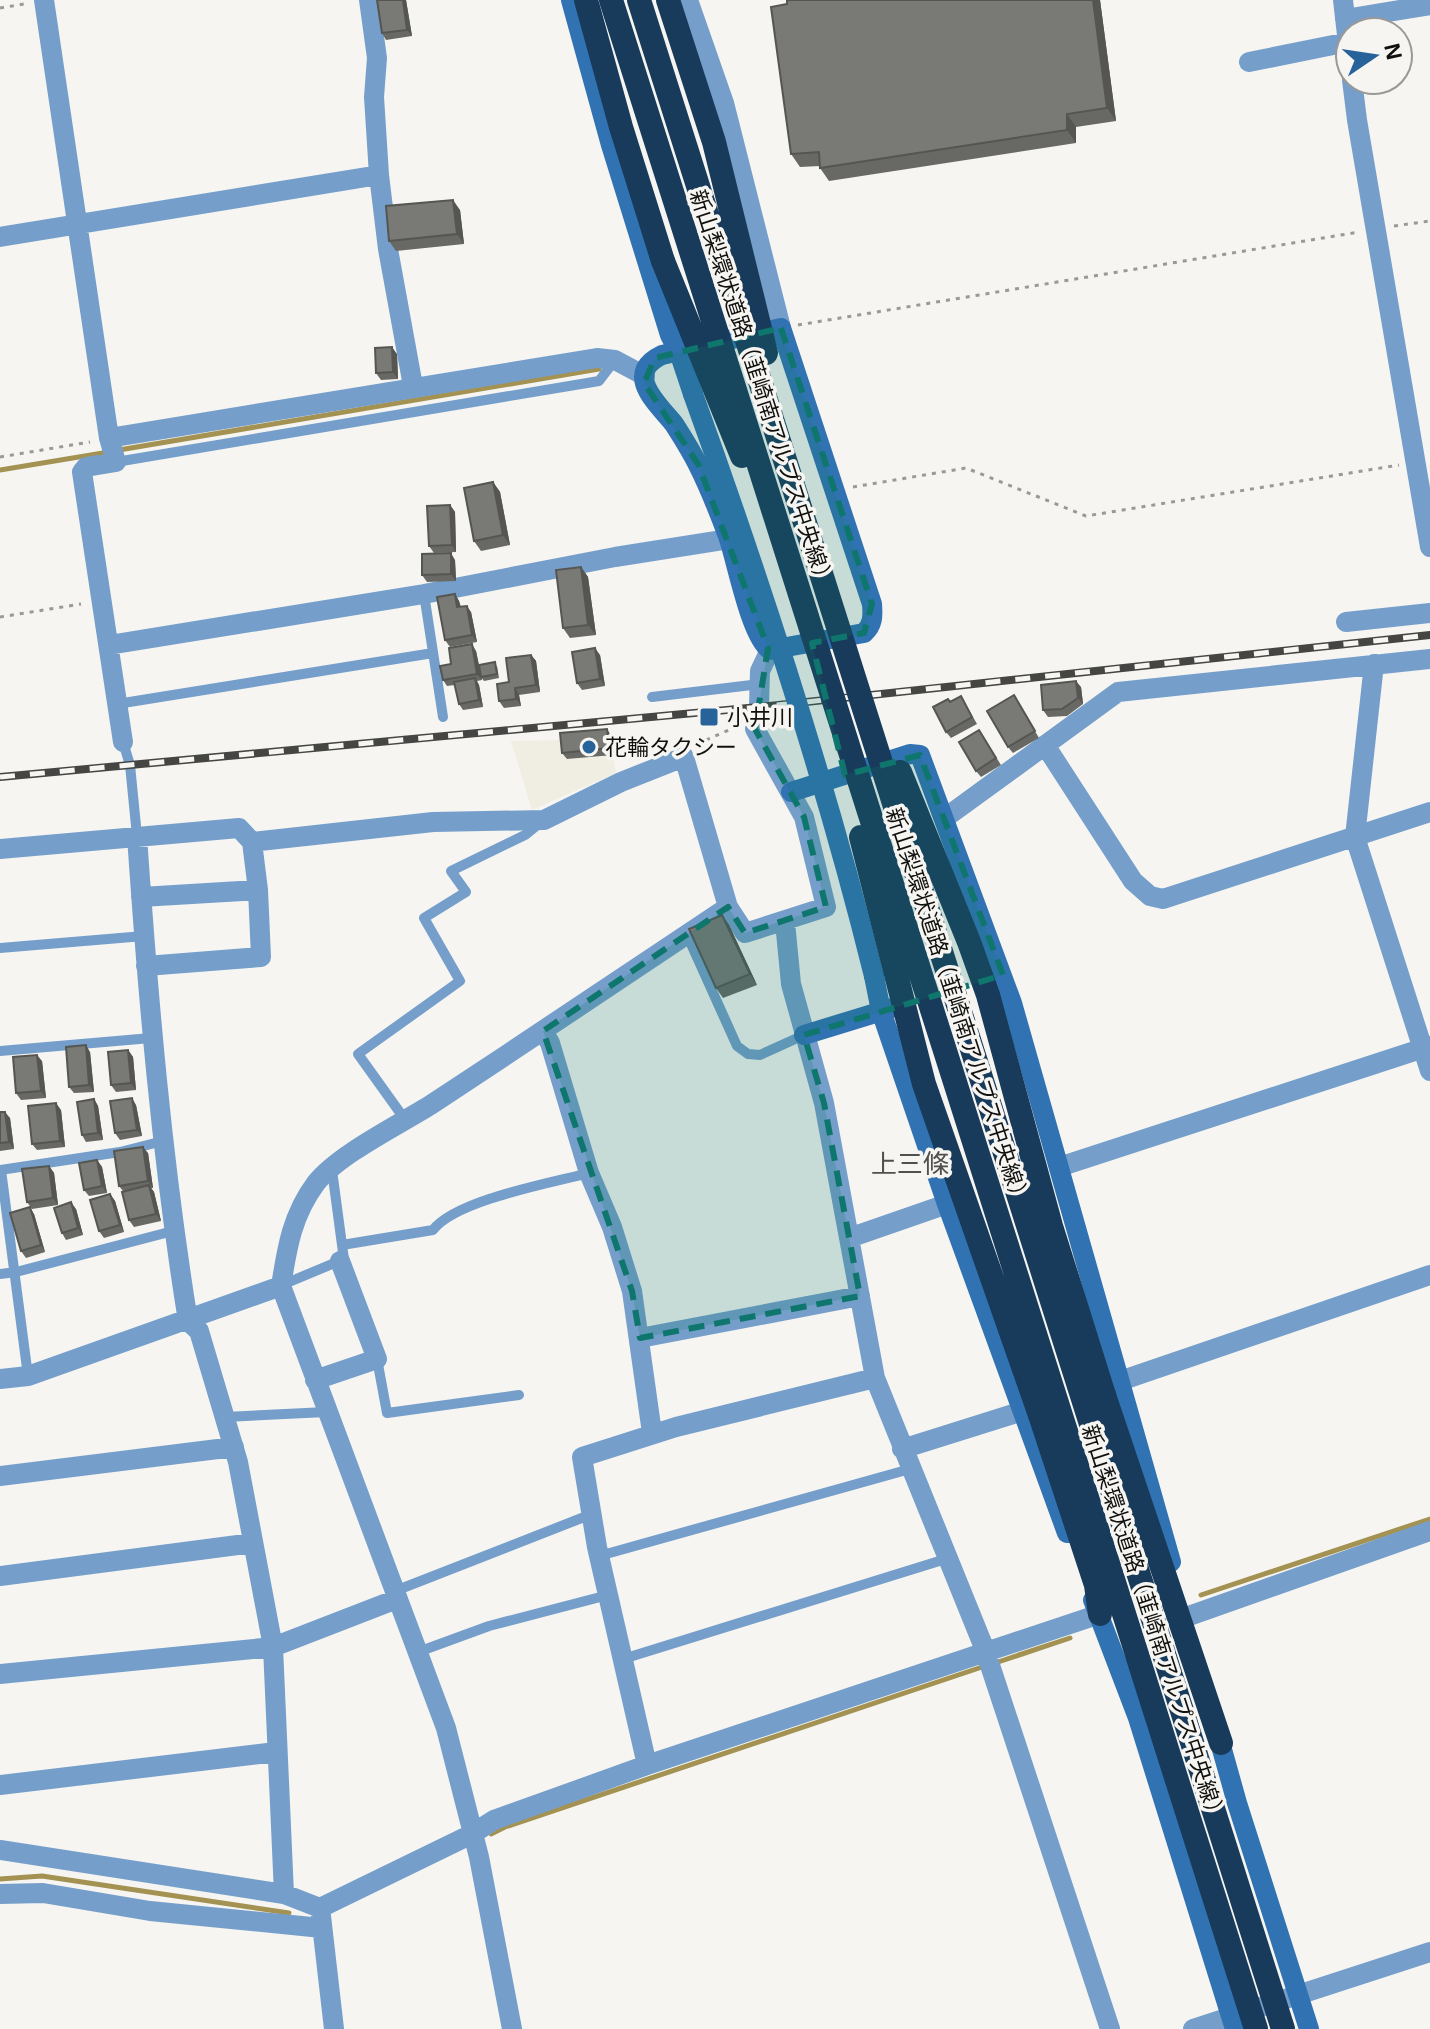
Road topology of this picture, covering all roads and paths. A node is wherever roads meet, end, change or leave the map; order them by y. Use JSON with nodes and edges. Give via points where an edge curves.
{"nodes":[{"id":1,"x":44,"y":0,"type":"edge"},
{"id":2,"x":369,"y":0,"type":"edge"},
{"id":3,"x":571,"y":0,"type":"edge"},
{"id":4,"x":586,"y":0,"type":"edge"},
{"id":5,"x":611,"y":0,"type":"edge"},
{"id":6,"x":639,"y":0,"type":"edge"},
{"id":7,"x":668,"y":0,"type":"edge"},
{"id":8,"x":688,"y":0,"type":"edge"},
{"id":9,"x":1430,"y":5,"type":"edge"},
{"id":10,"x":1344,"y":10,"type":"edge"},
{"id":11,"x":1334,"y":53,"type":"edge"},
{"id":12,"x":1249,"y":62,"type":"dead end"},
{"id":13,"x":1354,"y":96,"type":"edge"},
{"id":14,"x":379,"y":175,"type":"junction"},
{"id":15,"x":1430,"y":221,"type":"edge"},
{"id":16,"x":79,"y":223,"type":"junction"},
{"id":17,"x":1375,"y":229,"type":"junction"},
{"id":18,"x":0,"y":237,"type":"edge"},
{"id":19,"x":781,"y":328,"type":"junction"},
{"id":20,"x":679,"y":352,"type":"junction"},
{"id":21,"x":615,"y":360,"type":"junction"},
{"id":22,"x":645,"y":376,"type":"junction"},
{"id":23,"x":413,"y":386,"type":"junction"},
{"id":24,"x":109,"y":438,"type":"junction"},
{"id":25,"x":780,"y":447,"type":"junction"},
{"id":26,"x":0,"y":457,"type":"edge"},
{"id":27,"x":116,"y":462,"type":"junction"},
{"id":28,"x":1415,"y":462,"type":"junction"},
{"id":29,"x":835,"y":491,"type":"junction"},
{"id":30,"x":768,"y":494,"type":"junction"},
{"id":31,"x":729,"y":539,"type":"junction"},
{"id":32,"x":1430,"y":547,"type":"edge"},
{"id":33,"x":823,"y":585,"type":"junction"},
{"id":34,"x":798,"y":590,"type":"junction"},
{"id":35,"x":424,"y":594,"type":"junction"},
{"id":36,"x":101,"y":601,"type":"junction"},
{"id":37,"x":1430,"y":613,"type":"edge"},
{"id":38,"x":0,"y":617,"type":"edge"},
{"id":39,"x":1346,"y":622,"type":"dead end"},
{"id":40,"x":109,"y":645,"type":"junction"},
{"id":41,"x":770,"y":650,"type":"junction"},
{"id":42,"x":433,"y":653,"type":"junction"},
{"id":43,"x":1430,"y":659,"type":"edge"},
{"id":44,"x":1374,"y":664,"type":"junction"},
{"id":45,"x":760,"y":684,"type":"junction"},
{"id":46,"x":652,"y":697,"type":"dead end"},
{"id":47,"x":117,"y":704,"type":"junction"},
{"id":48,"x":443,"y":717,"type":"dead end"},
{"id":49,"x":757,"y":722,"type":"junction"},
{"id":50,"x":123,"y":742,"type":"joint"},
{"id":51,"x":1045,"y":745,"type":"junction"},
{"id":52,"x":684,"y":757,"type":"junction"},
{"id":53,"x":791,"y":792,"type":"junction"},
{"id":54,"x":1430,"y":812,"type":"edge"},
{"id":55,"x":945,"y":818,"type":"junction"},
{"id":56,"x":544,"y":820,"type":"junction"},
{"id":57,"x":137,"y":836,"type":"junction"},
{"id":58,"x":1355,"y":837,"type":"junction"},
{"id":59,"x":252,"y":842,"type":"junction"},
{"id":60,"x":0,"y":849,"type":"edge"},
{"id":61,"x":258,"y":890,"type":"junction"},
{"id":62,"x":141,"y":897,"type":"junction"},
{"id":63,"x":728,"y":907,"type":"junction"},
{"id":64,"x":785,"y":922,"type":"junction"},
{"id":65,"x":687,"y":935,"type":"junction"},
{"id":66,"x":144,"y":936,"type":"junction"},
{"id":67,"x":0,"y":948,"type":"edge"},
{"id":68,"x":146,"y":966,"type":"junction"},
{"id":69,"x":1003,"y":975,"type":"junction"},
{"id":70,"x":881,"y":1011,"type":"junction"},
{"id":71,"x":543,"y":1031,"type":"junction"},
{"id":72,"x":804,"y":1035,"type":"junction"},
{"id":73,"x":151,"y":1038,"type":"junction"},
{"id":74,"x":1426,"y":1047,"type":"edge"},
{"id":75,"x":0,"y":1051,"type":"edge"},
{"id":76,"x":1430,"y":1071,"type":"edge"},
{"id":77,"x":406,"y":1121,"type":"junction"},
{"id":78,"x":163,"y":1141,"type":"junction"},
{"id":79,"x":1059,"y":1167,"type":"junction"},
{"id":80,"x":1,"y":1170,"type":"edge"},
{"id":81,"x":332,"y":1170,"type":"junction"},
{"id":82,"x":589,"y":1173,"type":"junction"},
{"id":83,"x":947,"y":1204,"type":"junction"},
{"id":84,"x":173,"y":1231,"type":"junction"},
{"id":85,"x":849,"y":1238,"type":"junction"},
{"id":86,"x":341,"y":1253,"type":"junction"},
{"id":87,"x":16,"y":1272,"type":"junction"},
{"id":88,"x":0,"y":1274,"type":"edge"},
{"id":89,"x":1430,"y":1275,"type":"edge"},
{"id":90,"x":281,"y":1286,"type":"junction"},
{"id":91,"x":860,"y":1296,"type":"junction"},
{"id":92,"x":188,"y":1321,"type":"junction"},
{"id":93,"x":640,"y":1338,"type":"junction"},
{"id":94,"x":377,"y":1359,"type":"junction"},
{"id":95,"x":28,"y":1376,"type":"junction"},
{"id":96,"x":875,"y":1378,"type":"junction"},
{"id":97,"x":0,"y":1379,"type":"edge"},
{"id":98,"x":315,"y":1380,"type":"junction"},
{"id":99,"x":1112,"y":1388,"type":"junction"},
{"id":100,"x":519,"y":1395,"type":"dead end"},
{"id":101,"x":326,"y":1412,"type":"junction"},
{"id":102,"x":1031,"y":1413,"type":"junction"},
{"id":103,"x":225,"y":1417,"type":"junction"},
{"id":104,"x":652,"y":1433,"type":"junction"},
{"id":105,"x":234,"y":1447,"type":"junction"},
{"id":106,"x":902,"y":1449,"type":"junction"},
{"id":107,"x":910,"y":1469,"type":"junction"},
{"id":108,"x":0,"y":1476,"type":"edge"},
{"id":109,"x":592,"y":1514,"type":"junction"},
{"id":110,"x":1430,"y":1531,"type":"edge"},
{"id":111,"x":253,"y":1543,"type":"junction"},
{"id":112,"x":599,"y":1556,"type":"junction"},
{"id":113,"x":949,"y":1558,"type":"junction"},
{"id":114,"x":0,"y":1576,"type":"edge"},
{"id":115,"x":396,"y":1595,"type":"junction"},
{"id":116,"x":608,"y":1595,"type":"junction"},
{"id":117,"x":1100,"y":1614,"type":"junction"},
{"id":118,"x":1183,"y":1622,"type":"junction"},
{"id":119,"x":273,"y":1647,"type":"junction"},
{"id":120,"x":418,"y":1652,"type":"junction"},
{"id":121,"x":623,"y":1659,"type":"junction"},
{"id":122,"x":988,"y":1661,"type":"junction"},
{"id":123,"x":0,"y":1674,"type":"edge"},
{"id":124,"x":1221,"y":1743,"type":"joint"},
{"id":125,"x":276,"y":1752,"type":"junction"},
{"id":126,"x":647,"y":1765,"type":"junction"},
{"id":127,"x":0,"y":1785,"type":"edge"},
{"id":128,"x":472,"y":1834,"type":"junction"},
{"id":129,"x":0,"y":1850,"type":"edge"},
{"id":130,"x":0,"y":1894,"type":"edge"},
{"id":131,"x":284,"y":1894,"type":"junction"},
{"id":132,"x":321,"y":1918,"type":"junction"},
{"id":133,"x":1430,"y":1952,"type":"edge"},
{"id":134,"x":1299,"y":1995,"type":"junction"},
{"id":135,"x":1234,"y":2023,"type":"edge"},
{"id":136,"x":334,"y":2029,"type":"edge"},
{"id":137,"x":512,"y":2029,"type":"edge"},
{"id":138,"x":1110,"y":2029,"type":"edge"},
{"id":139,"x":1193,"y":2029,"type":"edge"},
{"id":140,"x":1256,"y":2029,"type":"edge"},
{"id":141,"x":1283,"y":2029,"type":"edge"},
{"id":142,"x":1309,"y":2029,"type":"edge"}],
"edges":[{"from":1,"to":16,"type":"street"},
{"from":2,"to":14,"type":"street","via":[[377,58]]},
{"from":3,"to":20,"type":"street","via":[[611,145]]},
{"from":4,"to":30,"type":"highway","bridge":true,"via":[[663,261],[740,452]]},
{"from":5,"to":30,"type":"highway","name":"新山梨環状道路（韮崎南アルプス中央線）","bridge":true},
{"from":6,"to":25,"type":"highway","name":"新山梨環状道路（韮崎南アルプス中央線）","bridge":true},
{"from":7,"to":25,"type":"highway","bridge":true,"via":[[714,142],[766,353]]},
{"from":8,"to":19,"type":"street","via":[[724,103]]},
{"from":9,"to":10,"type":"street"},
{"from":11,"to":12,"type":"street"},
{"from":13,"to":17,"type":"street"},
{"from":14,"to":16,"type":"street"},
{"from":14,"to":23,"type":"street"},
{"from":15,"to":17,"type":"path"},
{"from":16,"to":18,"type":"street"},
{"from":16,"to":24,"type":"street"},
{"from":17,"to":19,"type":"path"},
{"from":17,"to":28,"type":"street"},
{"from":19,"to":20,"type":"street"},
{"from":19,"to":29,"type":"street"},
{"from":20,"to":22,"type":"street","via":[[655,358]]},
{"from":20,"to":70,"type":"street","bridge":true,"via":[[808,737],[846,862]]},
{"from":21,"to":22,"type":"street"},
{"from":21,"to":23,"type":"street","via":[[597,358]]},
{"from":21,"to":27,"type":"lane","via":[[599,381]]},
{"from":22,"to":31,"type":"street","via":[[646,390],[698,464]]},
{"from":23,"to":24,"type":"street"},
{"from":24,"to":26,"type":"path"},
{"from":24,"to":27,"type":"street"},
{"from":25,"to":33,"type":"highway","name":"新山梨環状道路（韮崎南アルプス中央線）","bridge":true},
{"from":27,"to":36,"type":"street","via":[[82,472]]},
{"from":28,"to":29,"type":"path","via":[[1086,516],[966,468]]},
{"from":28,"to":32,"type":"street"},
{"from":29,"to":41,"type":"street","via":[[872,604],[870,628]]},
{"from":30,"to":34,"type":"highway","name":"新山梨環状道路（韮崎南アルプス中央線）","bridge":true},
{"from":31,"to":35,"type":"street"},
{"from":31,"to":41,"type":"street","via":[[755,627]]},
{"from":33,"to":99,"type":"highway","bridge":true,"via":[[969,942],[1051,1226]]},
{"from":33,"to":141,"type":"highway","name":"新山梨環状道路（韮崎南アルプス中央線）","bridge":true},
{"from":34,"to":102,"type":"highway","bridge":true,"via":[[920,1070],[992,1274]]},
{"from":34,"to":140,"type":"highway","name":"新山梨環状道路（韮崎南アルプス中央線）","bridge":true},
{"from":35,"to":40,"type":"street"},
{"from":35,"to":42,"type":"lane"},
{"from":36,"to":38,"type":"path"},
{"from":36,"to":40,"type":"street"},
{"from":37,"to":39,"type":"street"},
{"from":40,"to":47,"type":"street"},
{"from":41,"to":45,"type":"street"},
{"from":42,"to":47,"type":"lane"},
{"from":42,"to":48,"type":"lane"},
{"from":43,"to":44,"type":"street"},
{"from":44,"to":51,"type":"street","via":[[1118,692]]},
{"from":44,"to":58,"type":"street"},
{"from":45,"to":46,"type":"lane"},
{"from":45,"to":49,"type":"street"},
{"from":47,"to":50,"type":"street"},
{"from":49,"to":52,"type":"path","via":[[689,747]]},
{"from":49,"to":53,"type":"street","via":[[755,729]]},
{"from":50,"to":57,"type":"lane"},
{"from":51,"to":55,"type":"street"},
{"from":51,"to":58,"type":"street","via":[[1133,881],[1150,896],[1163,899]]},
{"from":52,"to":56,"type":"street"},
{"from":52,"to":63,"type":"street"},
{"from":53,"to":55,"type":"street","via":[[920,755]]},
{"from":53,"to":64,"type":"street","via":[[804,817],[826,907]]},
{"from":54,"to":58,"type":"street"},
{"from":55,"to":69,"type":"street"},
{"from":56,"to":59,"type":"street","via":[[433,822]]},
{"from":56,"to":77,"type":"lane","via":[[525,835],[451,871],[466,892],[424,918],[460,981],[358,1054]]},
{"from":57,"to":59,"type":"street","via":[[239,828]]},
{"from":57,"to":60,"type":"street"},
{"from":57,"to":62,"type":"street"},
{"from":58,"to":74,"type":"street"},
{"from":59,"to":61,"type":"street"},
{"from":61,"to":62,"type":"street"},
{"from":61,"to":68,"type":"street","via":[[261,957]]},
{"from":62,"to":66,"type":"street"},
{"from":63,"to":64,"type":"street","via":[[745,933]]},
{"from":63,"to":65,"type":"street"},
{"from":64,"to":72,"type":"street","via":[[791,984]]},
{"from":65,"to":71,"type":"street"},
{"from":65,"to":72,"type":"lane","via":[[737,1046],[760,1055]]},
{"from":66,"to":67,"type":"lane"},
{"from":66,"to":68,"type":"street"},
{"from":68,"to":73,"type":"street"},
{"from":69,"to":70,"type":"street"},
{"from":69,"to":79,"type":"street"},
{"from":70,"to":72,"type":"street"},
{"from":70,"to":83,"type":"street"},
{"from":71,"to":77,"type":"street"},
{"from":71,"to":82,"type":"street"},
{"from":72,"to":85,"type":"street","via":[[824,1103]]},
{"from":73,"to":75,"type":"lane"},
{"from":73,"to":78,"type":"street"},
{"from":74,"to":76,"type":"street"},
{"from":74,"to":79,"type":"street"},
{"from":77,"to":81,"type":"street"},
{"from":78,"to":80,"type":"lane"},
{"from":78,"to":84,"type":"street"},
{"from":79,"to":99,"type":"street"},
{"from":80,"to":87,"type":"lane"},
{"from":81,"to":86,"type":"lane"},
{"from":81,"to":90,"type":"street","via":[[300,1208],[288,1238]]},
{"from":82,"to":86,"type":"lane","via":[[479,1204],[442,1219],[433,1230]]},
{"from":82,"to":93,"type":"street","via":[[632,1291]]},
{"from":83,"to":85,"type":"street"},
{"from":83,"to":102,"type":"street"},
{"from":84,"to":87,"type":"lane"},
{"from":84,"to":92,"type":"street"},
{"from":85,"to":91,"type":"street"},
{"from":86,"to":90,"type":"lane"},
{"from":86,"to":94,"type":"street"},
{"from":87,"to":88,"type":"lane"},
{"from":87,"to":95,"type":"lane"},
{"from":89,"to":99,"type":"street"},
{"from":90,"to":92,"type":"street"},
{"from":90,"to":98,"type":"street"},
{"from":91,"to":93,"type":"street"},
{"from":91,"to":96,"type":"street"},
{"from":92,"to":95,"type":"street"},
{"from":92,"to":103,"type":"street","via":[[199,1331]]},
{"from":93,"to":104,"type":"street"},
{"from":94,"to":98,"type":"street"},
{"from":94,"to":100,"type":"lane","via":[[387,1413]]},
{"from":95,"to":97,"type":"street"},
{"from":96,"to":104,"type":"street"},
{"from":96,"to":106,"type":"street"},
{"from":98,"to":101,"type":"street"},
{"from":99,"to":118,"type":"highway"},
{"from":101,"to":103,"type":"lane"},
{"from":101,"to":115,"type":"street"},
{"from":102,"to":106,"type":"street"},
{"from":102,"to":117,"type":"highway","via":[[1096,1585]]},
{"from":103,"to":105,"type":"street"},
{"from":104,"to":109,"type":"street","via":[[582,1457]]},
{"from":105,"to":108,"type":"street"},
{"from":105,"to":111,"type":"street"},
{"from":106,"to":107,"type":"street"},
{"from":107,"to":112,"type":"lane"},
{"from":107,"to":113,"type":"street"},
{"from":109,"to":112,"type":"street"},
{"from":109,"to":115,"type":"lane"},
{"from":110,"to":118,"type":"street"},
{"from":111,"to":114,"type":"street"},
{"from":111,"to":119,"type":"street"},
{"from":112,"to":116,"type":"street"},
{"from":113,"to":121,"type":"lane"},
{"from":113,"to":122,"type":"street"},
{"from":115,"to":119,"type":"street"},
{"from":115,"to":120,"type":"street"},
{"from":116,"to":120,"type":"lane","via":[[489,1626]]},
{"from":116,"to":121,"type":"street"},
{"from":117,"to":122,"type":"street"},
{"from":117,"to":135,"type":"street"},
{"from":118,"to":124,"type":"highway"},
{"from":119,"to":123,"type":"street"},
{"from":119,"to":125,"type":"street"},
{"from":120,"to":128,"type":"street","via":[[451,1745]]},
{"from":121,"to":126,"type":"street"},
{"from":122,"to":126,"type":"street"},
{"from":122,"to":138,"type":"street"},
{"from":124,"to":134,"type":"street"},
{"from":125,"to":127,"type":"street"},
{"from":125,"to":131,"type":"street"},
{"from":126,"to":128,"type":"street","via":[[494,1820]]},
{"from":128,"to":132,"type":"street"},
{"from":128,"to":137,"type":"street"},
{"from":129,"to":131,"type":"street"},
{"from":130,"to":132,"type":"street","via":[[43,1893],[150,1911]]},
{"from":131,"to":132,"type":"street"},
{"from":132,"to":136,"type":"street"},
{"from":133,"to":134,"type":"street"},
{"from":134,"to":135,"type":"street"},
{"from":134,"to":142,"type":"street"},
{"from":135,"to":139,"type":"street"}]}
